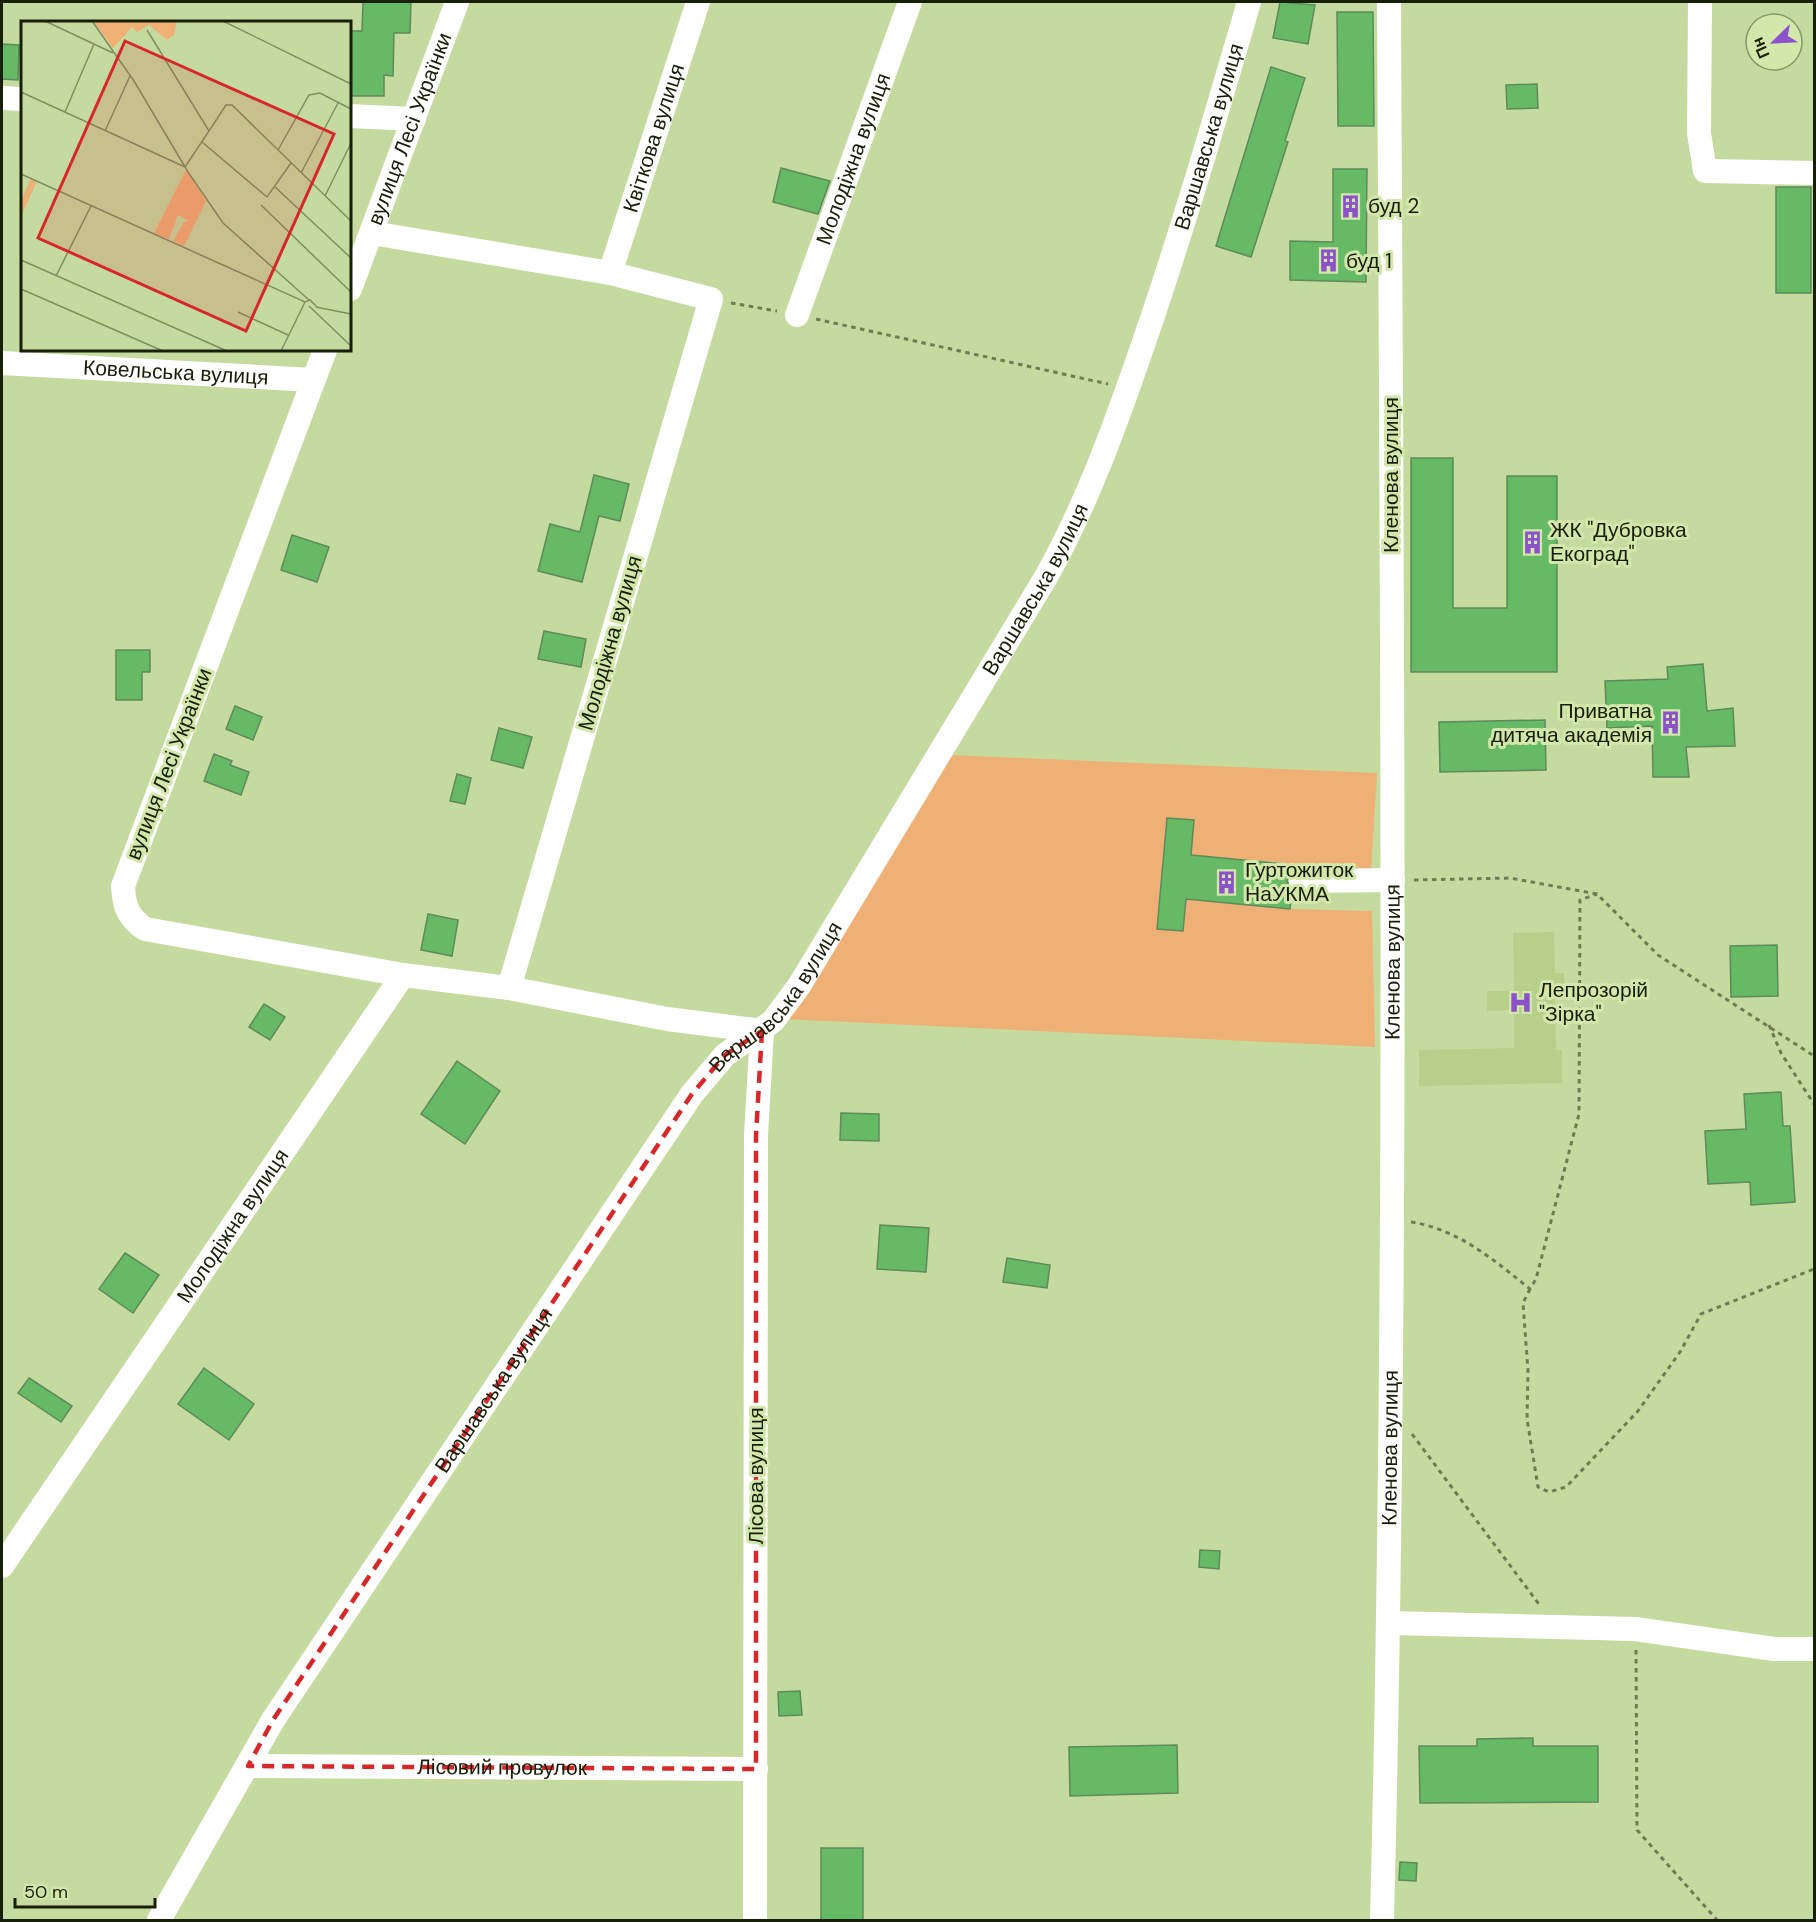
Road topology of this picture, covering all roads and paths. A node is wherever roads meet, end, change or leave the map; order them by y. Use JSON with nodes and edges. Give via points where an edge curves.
{"nodes":[{"id":1,"x":457,"y":2,"type":"edge"},
{"id":2,"x":698,"y":2,"type":"edge"},
{"id":3,"x":910,"y":2,"type":"edge"},
{"id":4,"x":1249,"y":2,"type":"edge"},
{"id":5,"x":1389,"y":2,"type":"edge"},
{"id":6,"x":1700,"y":2,"type":"edge"},
{"id":7,"x":2,"y":98,"type":"edge"},
{"id":8,"x":21,"y":99,"type":"edge"},
{"id":9,"x":351,"y":116,"type":"edge"},
{"id":10,"x":414,"y":119,"type":"junction"},
{"id":11,"x":1815,"y":173,"type":"edge"},
{"id":12,"x":372,"y":233,"type":"junction"},
{"id":13,"x":610,"y":273,"type":"junction"},
{"id":14,"x":351,"y":286,"type":"edge"},
{"id":15,"x":711,"y":299,"type":"junction"},
{"id":16,"x":796,"y":315,"type":"junction"},
{"id":17,"x":325,"y":351,"type":"edge"},
{"id":18,"x":2,"y":363,"type":"edge"},
{"id":19,"x":313,"y":380,"type":"junction"},
{"id":20,"x":1128,"y":388,"type":"junction"},
{"id":21,"x":1393,"y":880,"type":"junction"},
{"id":22,"x":1301,"y":881,"type":"dead end"},
{"id":23,"x":1597,"y":894,"type":"junction"},
{"id":24,"x":403,"y":975,"type":"junction"},
{"id":25,"x":509,"y":988,"type":"junction"},
{"id":26,"x":1768,"y":1025,"type":"junction"},
{"id":27,"x":762,"y":1031,"type":"junction"},
{"id":28,"x":1815,"y":1056,"type":"edge"},
{"id":29,"x":1815,"y":1104,"type":"edge"},
{"id":30,"x":1392,"y":1219,"type":"junction"},
{"id":31,"x":1815,"y":1269,"type":"edge"},
{"id":32,"x":1530,"y":1289,"type":"junction"},
{"id":33,"x":1392,"y":1407,"type":"junction"},
{"id":34,"x":2,"y":1566,"type":"edge"},
{"id":35,"x":1389,"y":1623,"type":"junction"},
{"id":36,"x":1556,"y":1627,"type":"junction"},
{"id":37,"x":1635,"y":1629,"type":"junction"},
{"id":38,"x":1815,"y":1649,"type":"edge"},
{"id":39,"x":248,"y":1766,"type":"junction"},
{"id":40,"x":756,"y":1769,"type":"junction"},
{"id":41,"x":159,"y":1920,"type":"edge"},
{"id":42,"x":755,"y":1920,"type":"edge"},
{"id":43,"x":1382,"y":1920,"type":"edge"},
{"id":44,"x":1717,"y":1920,"type":"edge"}],
"edges":[{"from":1,"to":10,"type":"street","name":"вулиця Лесі Українки"},
{"from":2,"to":13,"type":"street","name":"Квіткова вулиця"},
{"from":3,"to":16,"type":"street","name":"Молодіжна вулиця"},
{"from":4,"to":20,"type":"street","name":"Варшавська вулиця","via":[[1179,239]]},
{"from":5,"to":21,"type":"street","name":"Кленова вулиця"},
{"from":6,"to":11,"type":"street","via":[[1699,133],[1706,171]]},
{"from":7,"to":8,"type":"street"},
{"from":9,"to":10,"type":"street"},
{"from":10,"to":12,"type":"street","name":"вулиця Лесі Українки"},
{"from":12,"to":13,"type":"street"},
{"from":12,"to":14,"type":"street","name":"вулиця Лесі Українки"},
{"from":13,"to":15,"type":"street"},
{"from":15,"to":16,"type":"path"},
{"from":15,"to":25,"type":"street","name":"Молодіжна вулиця"},
{"from":16,"to":20,"type":"path"},
{"from":17,"to":19,"type":"street","name":"вулиця Лесі Українки"},
{"from":18,"to":19,"type":"street","name":"Ковельська вулиця"},
{"from":19,"to":24,"type":"street","name":"вулиця Лесі Українки","via":[[123,886],[124,903],[131,919],[145,929]]},
{"from":20,"to":27,"type":"street","name":"Варшавська вулиця","via":[[1082,509],[1046,577],[799,986]]},
{"from":21,"to":22,"type":"street"},
{"from":21,"to":23,"type":"path","via":[[1510,878]]},
{"from":21,"to":30,"type":"street","name":"Кленова вулиця"},
{"from":23,"to":26,"type":"path","via":[[1658,955]]},
{"from":23,"to":32,"type":"path","via":[[1580,900],[1579,1114],[1551,1232]]},
{"from":24,"to":25,"type":"street"},
{"from":24,"to":34,"type":"street","name":"Молодіжна вулиця"},
{"from":25,"to":27,"type":"street","via":[[667,1019]]},
{"from":26,"to":28,"type":"path"},
{"from":26,"to":29,"type":"path","via":[[1781,1053]]},
{"from":27,"to":39,"type":"street","name":"Варшавська вулиця","via":[[725,1055],[692,1094],[273,1720]]},
{"from":27,"to":40,"type":"street","name":"Лісова вулиця","via":[[756,1134]]},
{"from":30,"to":32,"type":"path","via":[[1455,1234]]},
{"from":30,"to":33,"type":"street","name":"Кленова вулиця"},
{"from":31,"to":32,"type":"path","via":[[1701,1314],[1680,1352],[1638,1411],[1566,1487],[1550,1492],[1538,1487],[1527,1419],[1523,1303]]},
{"from":33,"to":35,"type":"street","name":"Кленова вулиця"},
{"from":33,"to":36,"type":"path"},
{"from":35,"to":36,"type":"street"},
{"from":35,"to":43,"type":"street","name":"Кленова вулиця"},
{"from":36,"to":37,"type":"street"},
{"from":37,"to":38,"type":"street","via":[[1774,1649]]},
{"from":37,"to":44,"type":"path","via":[[1637,1830]]},
{"from":39,"to":40,"type":"street","name":"Лісовий провулок"},
{"from":39,"to":41,"type":"street","name":"Варшавська вулиця"},
{"from":40,"to":42,"type":"street","name":"Лісова вулиця"}]}
